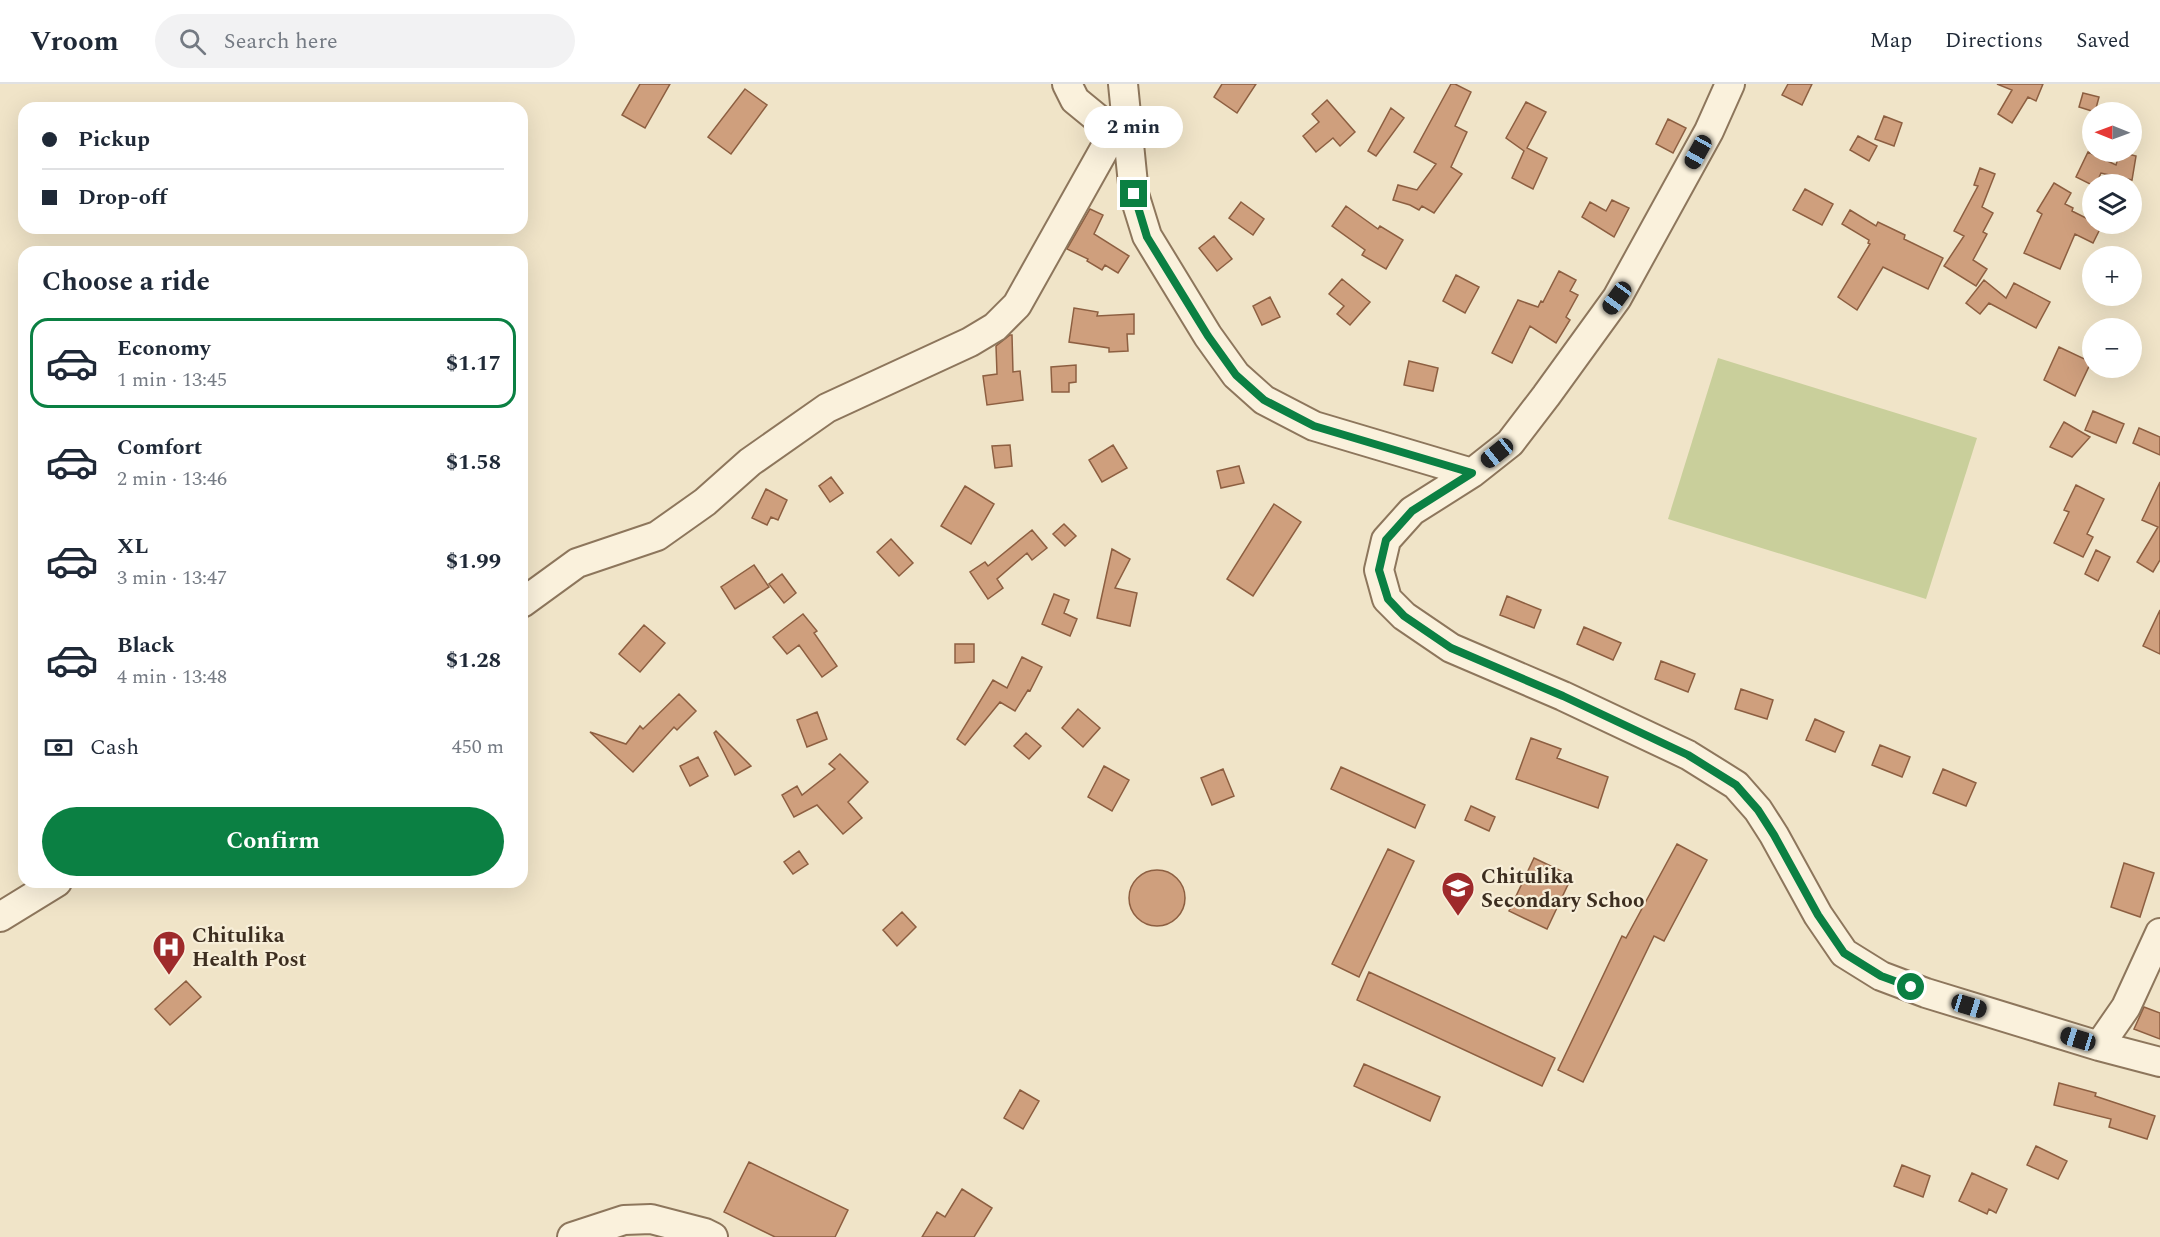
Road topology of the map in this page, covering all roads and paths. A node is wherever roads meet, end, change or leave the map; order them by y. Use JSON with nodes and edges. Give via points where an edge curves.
{"nodes":[{"id":1,"x":1067,"y":84,"type":"edge"},
{"id":2,"x":1123,"y":84,"type":"edge"},
{"id":3,"x":1730,"y":84,"type":"edge"},
{"id":4,"x":1121,"y":132,"type":"junction"},
{"id":5,"x":1472,"y":473,"type":"junction"},
{"id":6,"x":528,"y":599,"type":"edge"},
{"id":7,"x":47,"y":888,"type":"edge"},
{"id":8,"x":0,"y":917,"type":"edge"},
{"id":9,"x":2160,"y":933,"type":"edge"},
{"id":10,"x":2099,"y":1046,"type":"junction"},
{"id":11,"x":2160,"y":1062,"type":"edge"},
{"id":12,"x":572,"y":1237,"type":"edge"},
{"id":13,"x":713,"y":1237,"type":"edge"}],
"edges":[{"from":1,"to":4,"type":"street","via":[[1075,100]]},
{"from":2,"to":4,"type":"street"},
{"from":3,"to":5,"type":"street","via":[[1709,131],[1617,298],[1510,444]]},
{"from":4,"to":5,"type":"street","via":[[1147,237],[1236,375],[1264,400],[1314,426]]},
{"from":4,"to":6,"type":"street","via":[[1017,306],[995,327],[827,408],[750,462],[705,502],[657,536],[577,563]]},
{"from":5,"to":10,"type":"street","via":[[1412,511],[1386,540],[1379,570],[1388,599],[1404,616],[1451,648],[1688,755],[1736,785],[1758,810],[1844,953],[1881,976]]},
{"from":7,"to":8,"type":"street"},
{"from":9,"to":10,"type":"street","via":[[2126,1007]]},
{"from":10,"to":11,"type":"street"},
{"from":12,"to":13,"type":"street","via":[[624,1220],[651,1219]]}]}
